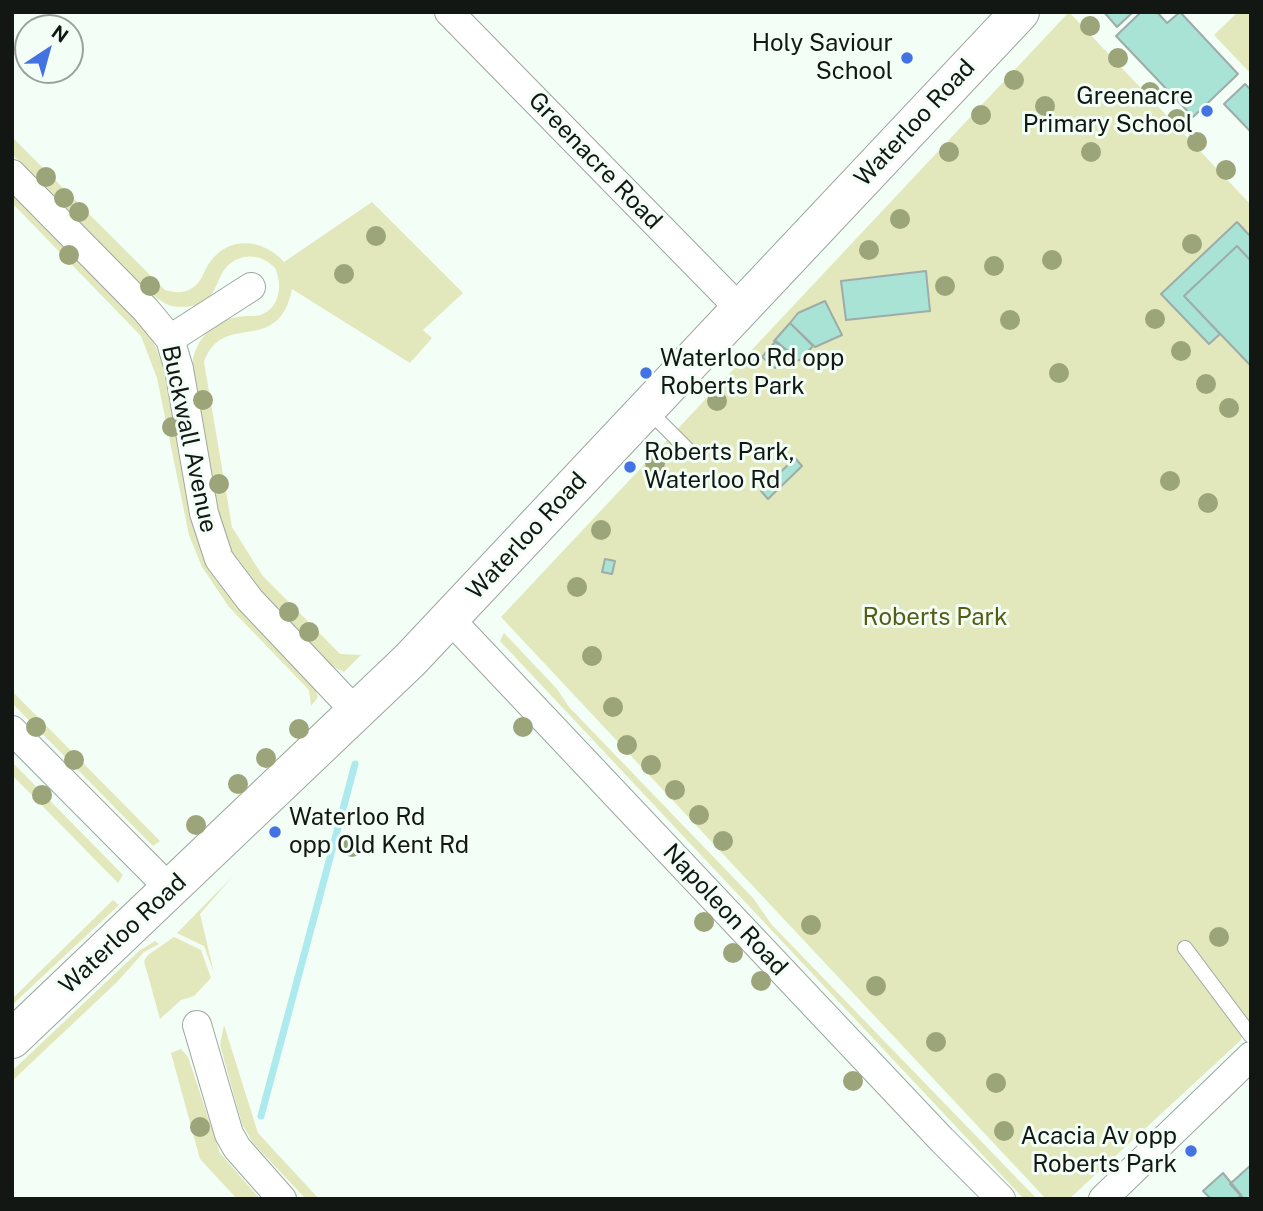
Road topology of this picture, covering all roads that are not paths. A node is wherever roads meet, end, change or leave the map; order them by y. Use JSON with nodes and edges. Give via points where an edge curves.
{"nodes":[{"id":1,"x":449,"y":12,"type":"edge"},
{"id":2,"x":1020,"y":12,"type":"edge"},
{"id":3,"x":12,"y":174,"type":"edge"},
{"id":4,"x":251,"y":287,"type":"dead end"},
{"id":5,"x":741,"y":310,"type":"junction"},
{"id":6,"x":170,"y":339,"type":"junction"},
{"id":7,"x":647,"y":409,"type":"junction"},
{"id":8,"x":688,"y":450,"type":"dead end"},
{"id":9,"x":450,"y":619,"type":"junction"},
{"id":10,"x":356,"y":712,"type":"junction"},
{"id":11,"x":12,"y":730,"type":"edge"},
{"id":12,"x":172,"y":890,"type":"junction"},
{"id":13,"x":1185,"y":948,"type":"dead end"},
{"id":14,"x":197,"y":1025,"type":"dead end"},
{"id":15,"x":1251,"y":1036,"type":"edge"},
{"id":16,"x":12,"y":1039,"type":"edge"},
{"id":17,"x":1251,"y":1056,"type":"edge"},
{"id":18,"x":282,"y":1199,"type":"edge"},
{"id":19,"x":1001,"y":1199,"type":"edge"},
{"id":20,"x":1102,"y":1199,"type":"edge"}],
"edges":[{"from":1,"to":5,"type":"street","name":"Greenacre Road"},
{"from":2,"to":5,"type":"main road","name":"Waterloo Road"},
{"from":3,"to":6,"type":"street","name":"Buckwall Avenue"},
{"from":4,"to":6,"type":"street"},
{"from":5,"to":7,"type":"main road","name":"Waterloo Road"},
{"from":6,"to":10,"type":"street","name":"Buckwall Avenue","via":[[204,513],[219,559],[250,600]]},
{"from":7,"to":8,"type":"lane"},
{"from":7,"to":9,"type":"main road","name":"Waterloo Road"},
{"from":9,"to":10,"type":"main road","name":"Waterloo Road"},
{"from":9,"to":19,"type":"street","name":"Napoleon Road"},
{"from":10,"to":12,"type":"main road","name":"Waterloo Road"},
{"from":11,"to":12,"type":"street"},
{"from":12,"to":16,"type":"main road","name":"Waterloo Road"},
{"from":13,"to":15,"type":"lane"},
{"from":14,"to":18,"type":"street","via":[[229,1134]]},
{"from":17,"to":20,"type":"street"}]}
